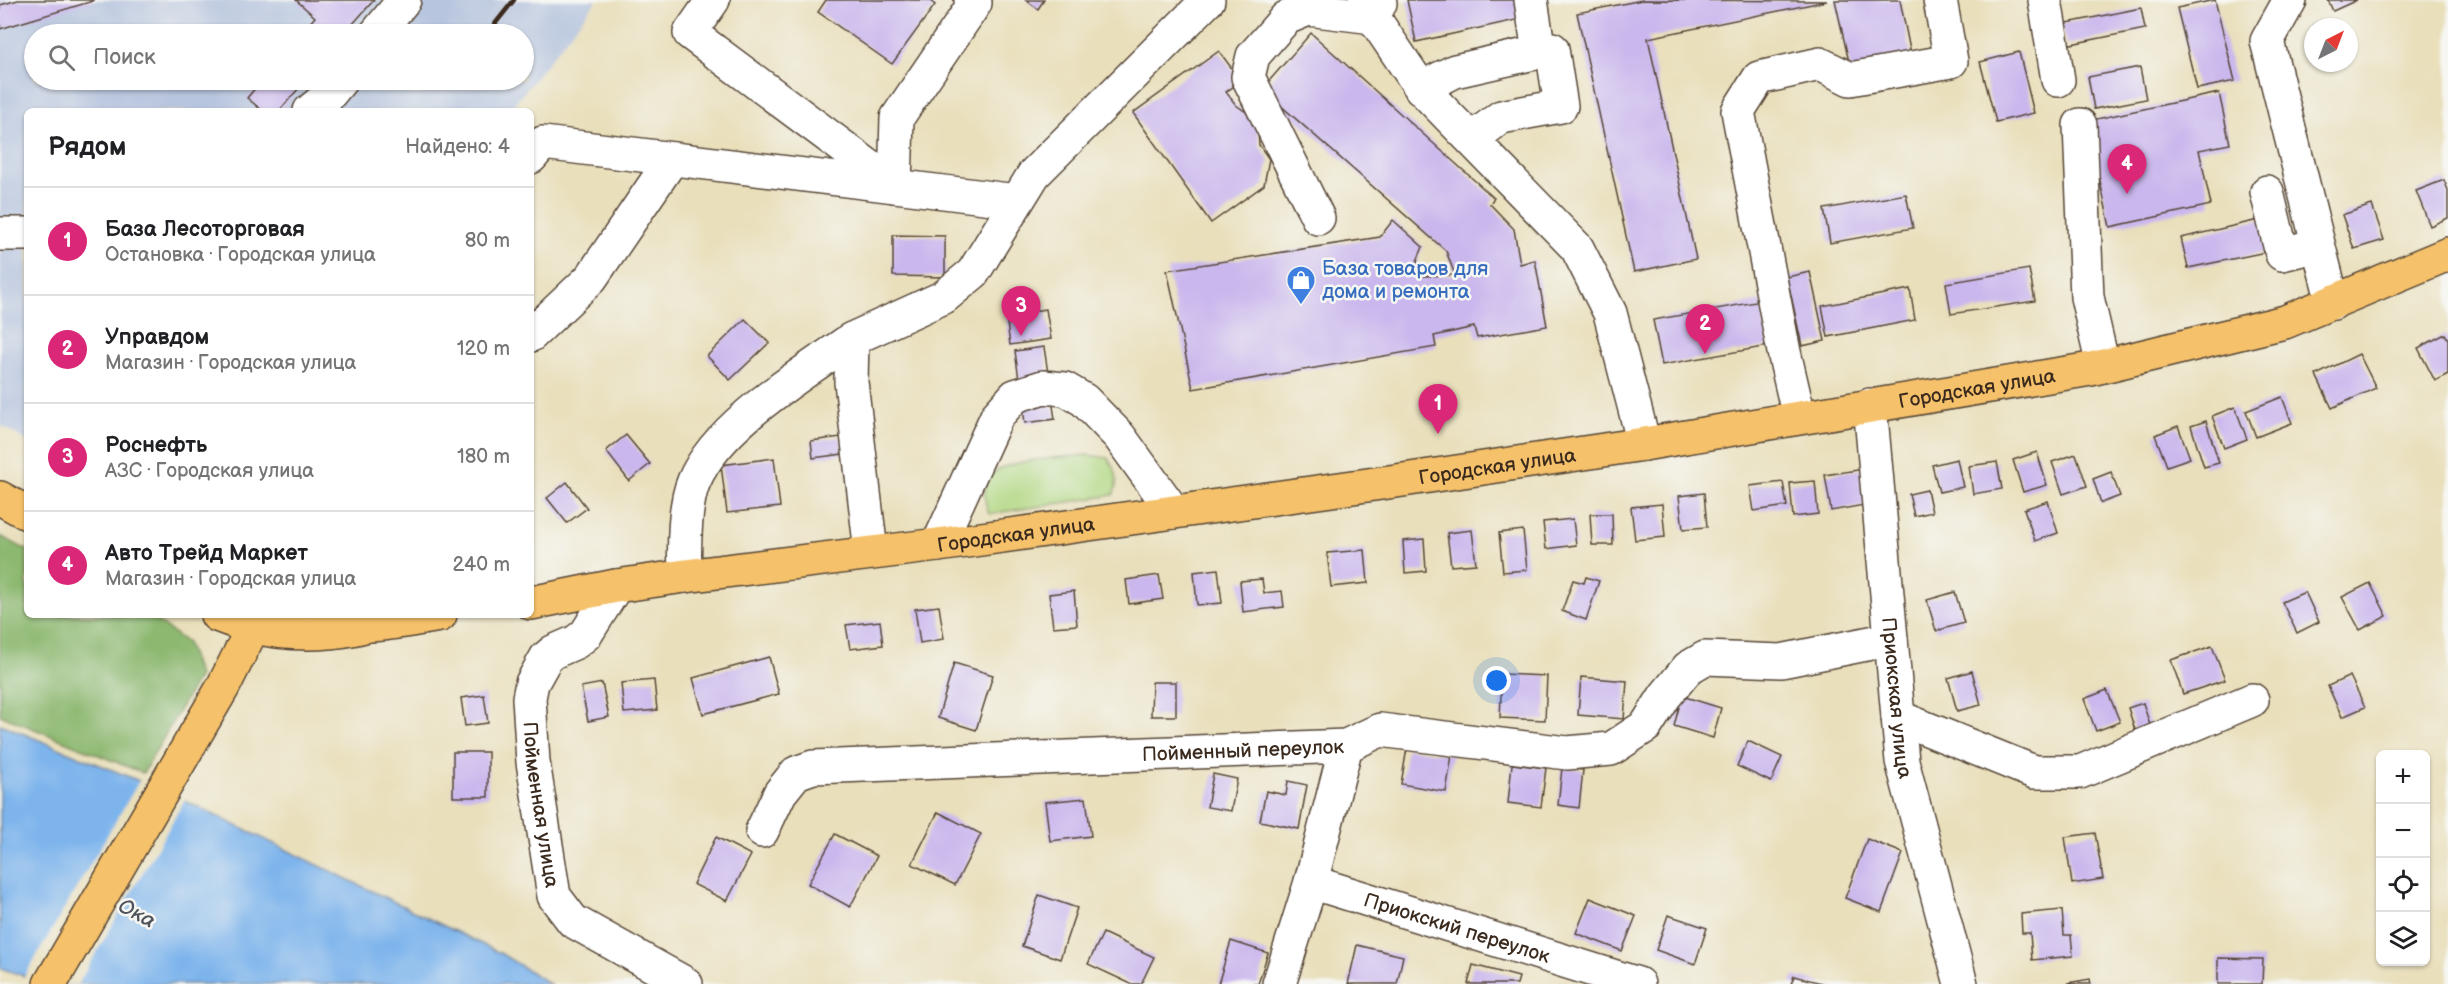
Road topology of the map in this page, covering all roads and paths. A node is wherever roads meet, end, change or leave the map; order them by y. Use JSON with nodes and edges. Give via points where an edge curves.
{"nodes":[{"id":1,"x":404,"y":0,"type":"edge"},
{"id":2,"x":713,"y":0,"type":"edge"},
{"id":3,"x":971,"y":0,"type":"edge"},
{"id":4,"x":1208,"y":0,"type":"edge"},
{"id":5,"x":1531,"y":0,"type":"edge"},
{"id":6,"x":1940,"y":0,"type":"edge"},
{"id":7,"x":2045,"y":0,"type":"edge"},
{"id":8,"x":2290,"y":0,"type":"edge"},
{"id":9,"x":1373,"y":6,"type":"edge"},
{"id":10,"x":384,"y":24,"type":"edge"},
{"id":11,"x":1539,"y":52,"type":"junction"},
{"id":12,"x":2058,"y":81,"type":"dead end"},
{"id":13,"x":1421,"y":88,"type":"junction"},
{"id":14,"x":333,"y":90,"type":"edge"},
{"id":15,"x":314,"y":108,"type":"edge"},
{"id":16,"x":2080,"y":125,"type":"dead end"},
{"id":17,"x":1472,"y":139,"type":"junction"},
{"id":18,"x":534,"y":154,"type":"edge"},
{"id":19,"x":672,"y":159,"type":"junction"},
{"id":20,"x":895,"y":186,"type":"junction"},
{"id":21,"x":2267,"y":192,"type":"dead end"},
{"id":22,"x":1017,"y":201,"type":"junction"},
{"id":23,"x":1318,"y":218,"type":"dead end"},
{"id":24,"x":0,"y":234,"type":"edge"},
{"id":25,"x":24,"y":234,"type":"edge"},
{"id":26,"x":2318,"y":244,"type":"junction"},
{"id":27,"x":2448,"y":254,"type":"edge"},
{"id":28,"x":2333,"y":303,"type":"junction"},
{"id":29,"x":534,"y":332,"type":"edge"},
{"id":30,"x":852,"y":339,"type":"junction"},
{"id":31,"x":2103,"y":366,"type":"junction"},
{"id":32,"x":1870,"y":405,"type":"junction"},
{"id":33,"x":1799,"y":417,"type":"junction"},
{"id":34,"x":1644,"y":444,"type":"junction"},
{"id":35,"x":0,"y":493,"type":"edge"},
{"id":36,"x":0,"y":498,"type":"edge"},
{"id":37,"x":24,"y":501,"type":"edge"},
{"id":38,"x":24,"y":511,"type":"edge"},
{"id":39,"x":1174,"y":512,"type":"junction"},
{"id":40,"x":938,"y":545,"type":"junction"},
{"id":41,"x":871,"y":552,"type":"junction"},
{"id":42,"x":685,"y":576,"type":"junction"},
{"id":43,"x":534,"y":579,"type":"edge"},
{"id":44,"x":616,"y":586,"type":"junction"},
{"id":45,"x":534,"y":602,"type":"edge"},
{"id":46,"x":200,"y":618,"type":"edge"},
{"id":47,"x":236,"y":618,"type":"edge"},
{"id":48,"x":406,"y":618,"type":"edge"},
{"id":49,"x":384,"y":620,"type":"edge"},
{"id":50,"x":256,"y":621,"type":"edge"},
{"id":51,"x":322,"y":624,"type":"edge"},
{"id":52,"x":1891,"y":639,"type":"junction"},
{"id":53,"x":219,"y":693,"type":"junction"},
{"id":54,"x":2252,"y":700,"type":"dead end"},
{"id":55,"x":1898,"y":717,"type":"junction"},
{"id":56,"x":1346,"y":746,"type":"junction"},
{"id":57,"x":762,"y":831,"type":"dead end"},
{"id":58,"x":1311,"y":882,"type":"junction"},
{"id":59,"x":50,"y":984,"type":"edge"},
{"id":60,"x":686,"y":984,"type":"edge"},
{"id":61,"x":1279,"y":984,"type":"edge"},
{"id":62,"x":1638,"y":984,"type":"edge"},
{"id":63,"x":1961,"y":984,"type":"edge"}],
"edges":[{"from":1,"to":10,"type":"street"},
{"from":2,"to":20,"type":"street","via":[[690,33]]},
{"from":3,"to":20,"type":"street","via":[[975,3],[897,118]]},
{"from":4,"to":22,"type":"street","via":[[1034,174]]},
{"from":5,"to":11,"type":"street"},
{"from":6,"to":33,"type":"street","via":[[1951,61],[1850,79],[1820,64],[1759,78],[1738,111]]},
{"from":7,"to":12,"type":"street"},
{"from":8,"to":26,"type":"street","via":[[2267,41]]},
{"from":9,"to":13,"type":"street"},
{"from":9,"to":23,"type":"street","via":[[1308,9],[1286,18],[1253,56],[1248,77]]},
{"from":11,"to":13,"type":"street","via":[[1455,71]]},
{"from":11,"to":17,"type":"street","via":[[1552,49],[1561,106],[1501,117]]},
{"from":13,"to":17,"type":"street"},
{"from":14,"to":15,"type":"street"},
{"from":16,"to":31,"type":"street","via":[[2087,297]]},
{"from":17,"to":34,"type":"street","via":[[1577,248],[1610,313]]},
{"from":18,"to":19,"type":"street","via":[[543,142]]},
{"from":19,"to":20,"type":"street"},
{"from":19,"to":29,"type":"street","via":[[591,278]]},
{"from":20,"to":22,"type":"street"},
{"from":21,"to":26,"type":"street","via":[[2282,254]]},
{"from":22,"to":30,"type":"street","via":[[973,273],[944,297]]},
{"from":24,"to":25,"type":"street"},
{"from":26,"to":28,"type":"street"},
{"from":27,"to":28,"type":"main road","name":"Городская улица"},
{"from":28,"to":31,"type":"main road","name":"Городская улица","via":[[2285,322]]},
{"from":30,"to":41,"type":"street","via":[[851,382]]},
{"from":30,"to":42,"type":"street","via":[[763,403],[715,445],[693,482],[684,546]]},
{"from":31,"to":32,"type":"main road","name":"Городская улица"},
{"from":32,"to":33,"type":"main road","name":"Городская улица"},
{"from":32,"to":52,"type":"street","name":"Приокская улица"},
{"from":33,"to":34,"type":"main road","name":"Городская улица"},
{"from":34,"to":39,"type":"main road","name":"Городская улица"},
{"from":35,"to":37,"type":"main road"},
{"from":36,"to":38,"type":"main road"},
{"from":39,"to":40,"type":"main road","name":"Городская улица"},
{"from":39,"to":40,"type":"street","via":[[1119,436],[1084,400],[1065,389],[1043,387],[1015,396],[998,416]]},
{"from":40,"to":41,"type":"main road","name":"Городская улица"},
{"from":41,"to":42,"type":"main road","name":"Городская улица"},
{"from":42,"to":44,"type":"main road","name":"Городская улица"},
{"from":43,"to":44,"type":"main road"},
{"from":44,"to":45,"type":"main road","name":"Городская улица"},
{"from":44,"to":60,"type":"street","name":"Пойменная улица","via":[[586,634],[546,658],[532,683],[529,698],[533,762],[554,896],[573,921]]},
{"from":46,"to":53,"type":"main road","via":[[224,645],[228,661]]},
{"from":47,"to":50,"type":"main road"},
{"from":48,"to":49,"type":"main road"},
{"from":49,"to":51,"type":"main road"},
{"from":50,"to":51,"type":"main road","via":[[300,633]]},
{"from":50,"to":53,"type":"main road"},
{"from":51,"to":53,"type":"main road","via":[[253,663]]},
{"from":52,"to":55,"type":"street","name":"Приокская улица"},
{"from":52,"to":56,"type":"street","name":"Пойменный переулок","via":[[1781,661],[1705,658],[1688,668],[1646,726],[1611,749],[1567,753],[1380,730]]},
{"from":53,"to":59,"type":"main road"},
{"from":54,"to":55,"type":"street","via":[[2080,772],[2034,772]]},
{"from":55,"to":63,"type":"street","name":"Приокская улица","via":[[1902,761]]},
{"from":56,"to":57,"type":"street","name":"Пойменный переулок","via":[[813,766],[796,773],[785,787]]},
{"from":56,"to":58,"type":"street"},
{"from":58,"to":61,"type":"street"},
{"from":58,"to":62,"type":"street","name":"Приокский переулок"}]}
